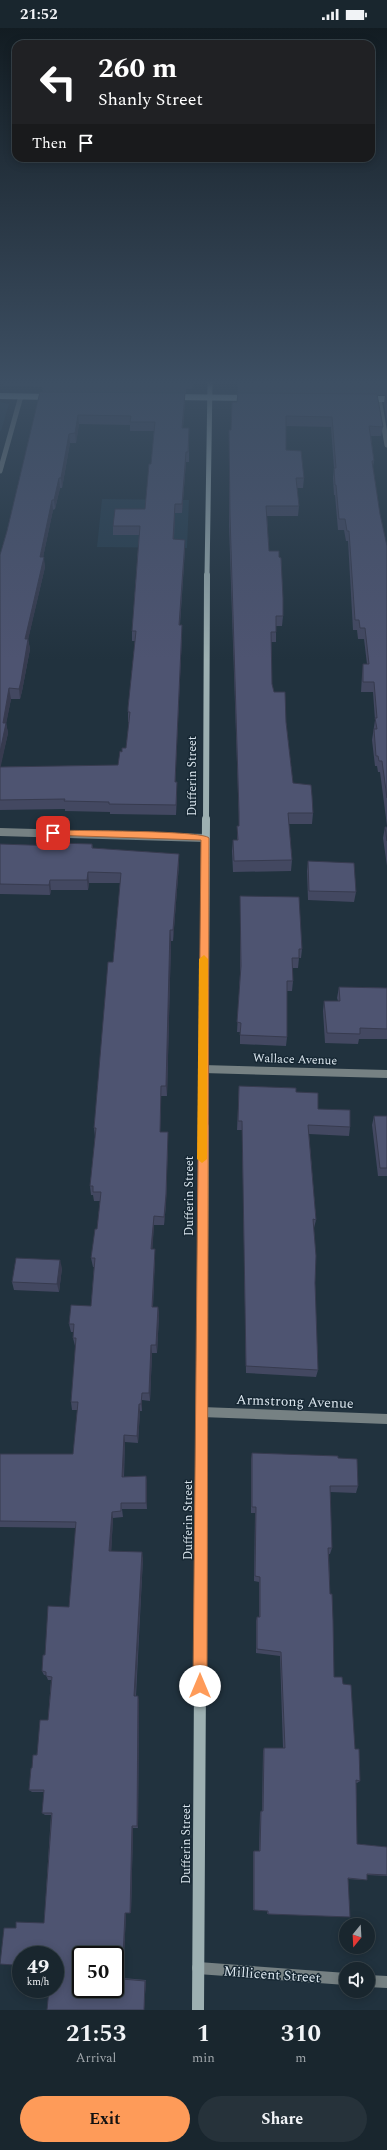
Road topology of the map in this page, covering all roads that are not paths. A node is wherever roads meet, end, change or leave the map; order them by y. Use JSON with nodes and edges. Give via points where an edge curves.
{"nodes":[{"id":1,"x":208,"y":475,"type":"edge"},
{"id":2,"x":0,"y":832,"type":"edge"},
{"id":3,"x":205,"y":838,"type":"junction"},
{"id":4,"x":203,"y":1069,"type":"junction"},
{"id":5,"x":387,"y":1074,"type":"edge"},
{"id":6,"x":201,"y":1412,"type":"junction"},
{"id":7,"x":387,"y":1419,"type":"edge"},
{"id":8,"x":198,"y":1968,"type":"junction"},
{"id":9,"x":339,"y":1978,"type":"edge"},
{"id":10,"x":375,"y":1981,"type":"edge"},
{"id":11,"x":387,"y":1982,"type":"edge"},
{"id":12,"x":198,"y":2010,"type":"edge"}],
"edges":[{"from":1,"to":3,"type":"main road","name":"Dufferin Street"},
{"from":2,"to":3,"type":"street"},
{"from":3,"to":4,"type":"main road","name":"Dufferin Street"},
{"from":4,"to":5,"type":"street","name":"Wallace Avenue"},
{"from":4,"to":6,"type":"main road","name":"Dufferin Street"},
{"from":6,"to":7,"type":"street","name":"Armstrong Avenue"},
{"from":6,"to":8,"type":"main road","name":"Dufferin Street"},
{"from":8,"to":9,"type":"street","name":"Millicent Street"},
{"from":8,"to":12,"type":"main road","name":"Dufferin Street"},
{"from":10,"to":11,"type":"street"}]}
